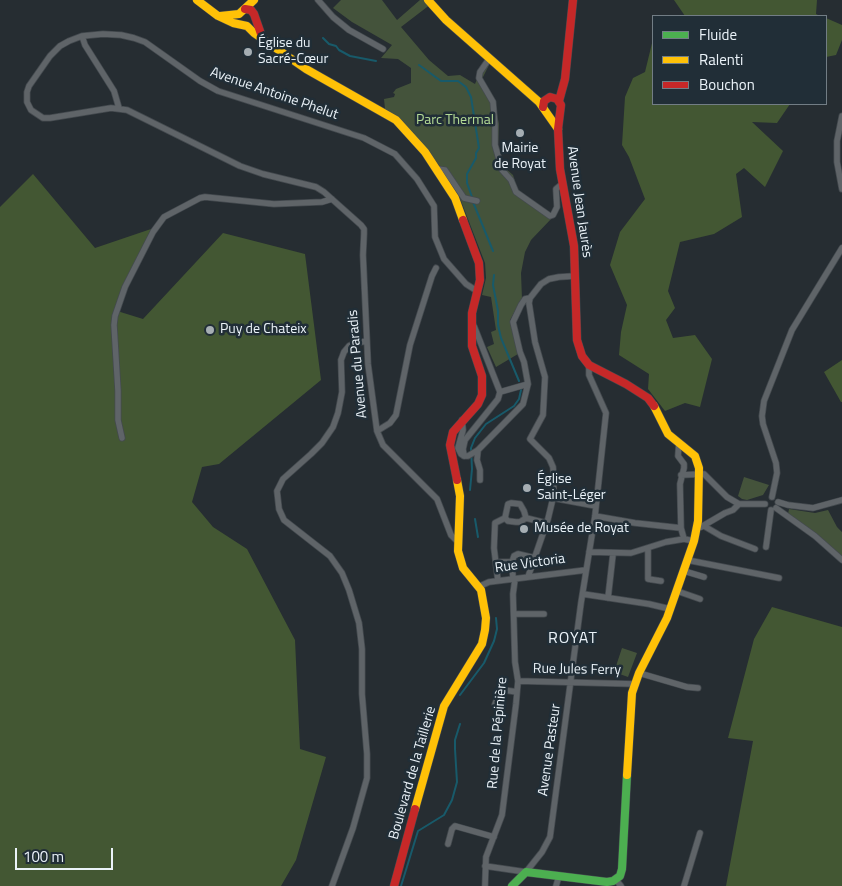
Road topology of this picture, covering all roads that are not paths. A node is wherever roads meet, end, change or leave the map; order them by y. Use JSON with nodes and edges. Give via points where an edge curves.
{"nodes":[{"id":1,"x":197,"y":0,"type":"edge"},
{"id":2,"x":255,"y":0,"type":"edge"},
{"id":3,"x":318,"y":0,"type":"edge"},
{"id":4,"x":428,"y":0,"type":"edge"},
{"id":5,"x":573,"y":0,"type":"edge"},
{"id":6,"x":242,"y":12,"type":"junction"},
{"id":7,"x":254,"y":15,"type":"junction"},
{"id":8,"x":218,"y":16,"type":"junction"},
{"id":9,"x":244,"y":25,"type":"junction"},
{"id":10,"x":82,"y":36,"type":"junction"},
{"id":11,"x":263,"y":38,"type":"junction"},
{"id":12,"x":383,"y":50,"type":"dead end"},
{"id":13,"x":489,"y":59,"type":"junction"},
{"id":14,"x":565,"y":72,"type":"junction"},
{"id":15,"x":529,"y":92,"type":"junction"},
{"id":16,"x":548,"y":98,"type":"junction"},
{"id":17,"x":559,"y":101,"type":"junction"},
{"id":18,"x":543,"y":107,"type":"junction"},
{"id":19,"x":119,"y":108,"type":"junction"},
{"id":20,"x":560,"y":110,"type":"junction"},
{"id":21,"x":549,"y":114,"type":"junction"},
{"id":22,"x":842,"y":116,"type":"edge"},
{"id":23,"x":558,"y":129,"type":"junction"},
{"id":24,"x":437,"y":169,"type":"junction"},
{"id":25,"x":562,"y":184,"type":"junction"},
{"id":26,"x":842,"y":189,"type":"edge"},
{"id":27,"x":332,"y":199,"type":"junction"},
{"id":28,"x":477,"y":201,"type":"dead end"},
{"id":29,"x":842,"y":248,"type":"edge"},
{"id":30,"x":436,"y":268,"type":"dead end"},
{"id":31,"x":575,"y":276,"type":"junction"},
{"id":32,"x":477,"y":291,"type":"junction"},
{"id":33,"x":530,"y":298,"type":"junction"},
{"id":34,"x":472,"y":320,"type":"junction"},
{"id":35,"x":367,"y":342,"type":"junction"},
{"id":36,"x":589,"y":365,"type":"junction"},
{"id":37,"x":525,"y":384,"type":"junction"},
{"id":38,"x":500,"y":392,"type":"junction"},
{"id":39,"x":462,"y":420,"type":"junction"},
{"id":40,"x":377,"y":432,"type":"junction"},
{"id":41,"x":122,"y":438,"type":"dead end"},
{"id":42,"x":678,"y":443,"type":"junction"},
{"id":43,"x":471,"y":454,"type":"junction"},
{"id":44,"x":699,"y":474,"type":"junction"},
{"id":45,"x":681,"y":475,"type":"junction"},
{"id":46,"x":480,"y":480,"type":"dead end"},
{"id":47,"x":772,"y":497,"type":"junction"},
{"id":48,"x":553,"y":498,"type":"junction"},
{"id":49,"x":842,"y":500,"type":"edge"},
{"id":50,"x":740,"y":504,"type":"junction"},
{"id":51,"x":765,"y":504,"type":"junction"},
{"id":52,"x":596,"y":506,"type":"junction"},
{"id":53,"x":775,"y":507,"type":"junction"},
{"id":54,"x":595,"y":516,"type":"junction"},
{"id":55,"x":505,"y":518,"type":"junction"},
{"id":56,"x":526,"y":518,"type":"junction"},
{"id":57,"x":546,"y":523,"type":"junction"},
{"id":58,"x":700,"y":527,"type":"junction"},
{"id":59,"x":681,"y":528,"type":"junction"},
{"id":60,"x":684,"y":539,"type":"junction"},
{"id":61,"x":457,"y":541,"type":"junction"},
{"id":62,"x":694,"y":541,"type":"junction"},
{"id":63,"x":766,"y":547,"type":"dead end"},
{"id":64,"x":648,"y":549,"type":"junction"},
{"id":65,"x":755,"y":549,"type":"dead end"},
{"id":66,"x":589,"y":552,"type":"junction"},
{"id":67,"x":613,"y":554,"type":"junction"},
{"id":68,"x":535,"y":558,"type":"junction"},
{"id":69,"x":687,"y":560,"type":"junction"},
{"id":70,"x":842,"y":560,"type":"edge"},
{"id":71,"x":496,"y":562,"type":"junction"},
{"id":72,"x":512,"y":562,"type":"junction"},
{"id":73,"x":586,"y":570,"type":"junction"},
{"id":74,"x":684,"y":571,"type":"junction"},
{"id":75,"x":528,"y":577,"type":"junction"},
{"id":76,"x":704,"y":577,"type":"dead end"},
{"id":77,"x":779,"y":578,"type":"dead end"},
{"id":78,"x":514,"y":579,"type":"junction"},
{"id":79,"x":498,"y":581,"type":"junction"},
{"id":80,"x":660,"y":581,"type":"dead end"},
{"id":81,"x":478,"y":587,"type":"junction"},
{"id":82,"x":677,"y":591,"type":"junction"},
{"id":83,"x":583,"y":594,"type":"junction"},
{"id":84,"x":608,"y":598,"type":"junction"},
{"id":85,"x":700,"y":599,"type":"dead end"},
{"id":86,"x":670,"y":609,"type":"junction"},
{"id":87,"x":514,"y":614,"type":"junction"},
{"id":88,"x":544,"y":614,"type":"dead end"},
{"id":89,"x":639,"y":673,"type":"junction"},
{"id":90,"x":518,"y":682,"type":"junction"},
{"id":91,"x":572,"y":682,"type":"junction"},
{"id":92,"x":634,"y":684,"type":"junction"},
{"id":93,"x":698,"y":688,"type":"dead end"},
{"id":94,"x":517,"y":692,"type":"junction"},
{"id":95,"x":495,"y":704,"type":"dead end"},
{"id":96,"x":700,"y":833,"type":"dead end"},
{"id":97,"x":494,"y":837,"type":"junction"},
{"id":98,"x":448,"y":844,"type":"dead end"},
{"id":99,"x":485,"y":866,"type":"junction"},
{"id":100,"x":526,"y":872,"type":"junction"},
{"id":101,"x":559,"y":876,"type":"junction"},
{"id":102,"x":616,"y":883,"type":"edge"},
{"id":103,"x":332,"y":886,"type":"edge"},
{"id":104,"x":394,"y":886,"type":"edge"},
{"id":105,"x":485,"y":886,"type":"edge"},
{"id":106,"x":512,"y":886,"type":"edge"},
{"id":107,"x":556,"y":886,"type":"edge"},
{"id":108,"x":684,"y":886,"type":"edge"}],
"edges":[{"from":1,"to":8,"type":"main road"},
{"from":2,"to":6,"type":"main road"},
{"from":2,"to":7,"type":"main road"},
{"from":3,"to":12,"type":"street","via":[[349,30]]},
{"from":4,"to":13,"type":"main road"},
{"from":5,"to":14,"type":"main road"},
{"from":6,"to":7,"type":"main road","via":[[251,10]]},
{"from":6,"to":8,"type":"main road"},
{"from":6,"to":9,"type":"main road","via":[[238,21]]},
{"from":7,"to":9,"type":"main road","via":[[252,23]]},
{"from":7,"to":11,"type":"main road"},
{"from":8,"to":9,"type":"main road"},
{"from":9,"to":11,"type":"main road"},
{"from":10,"to":19,"type":"street","via":[[114,91]]},
{"from":10,"to":19,"type":"street","name":"Avenue Antoine Phelut","via":[[60,46],[29,86],[27,102],[31,110],[50,118]]},
{"from":10,"to":32,"type":"street","name":"Avenue Antoine Phelut","via":[[103,34],[134,38],[218,90],[364,138],[395,154],[417,179],[434,206],[435,237],[444,259],[466,284]]},
{"from":11,"to":24,"type":"main road","via":[[306,69],[396,120]]},
{"from":13,"to":15,"type":"main road"},
{"from":13,"to":25,"type":"street","via":[[479,78],[493,102],[496,146],[502,170],[516,192],[550,216],[557,208],[556,189]]},
{"from":14,"to":16,"type":"main road","via":[[557,90]]},
{"from":14,"to":17,"type":"main road","via":[[566,80]]},
{"from":15,"to":16,"type":"main road"},
{"from":15,"to":18,"type":"main road"},
{"from":16,"to":17,"type":"main road","via":[[555,97]]},
{"from":16,"to":18,"type":"main road"},
{"from":17,"to":20,"type":"main road"},
{"from":18,"to":21,"type":"main road"},
{"from":19,"to":27,"type":"street","name":"Avenue Antoine Phelut","via":[[240,166],[316,187]]},
{"from":20,"to":21,"type":"main road","via":[[554,115]]},
{"from":20,"to":23,"type":"main road","name":"Avenue Jean Jaurès"},
{"from":21,"to":23,"type":"main road","name":"Avenue Jean Jaurès"},
{"from":22,"to":26,"type":"street","via":[[837,141]]},
{"from":23,"to":25,"type":"main road","name":"Avenue Jean Jaurès"},
{"from":24,"to":28,"type":"street","via":[[445,170],[464,198]]},
{"from":24,"to":32,"type":"main road","via":[[457,204],[477,254],[481,270]]},
{"from":25,"to":31,"type":"main road","name":"Avenue Jean Jaurès","via":[[574,246]]},
{"from":27,"to":35,"type":"street","name":"Avenue du Paradis","via":[[364,229]]},
{"from":27,"to":41,"type":"street","via":[[274,204],[205,197],[164,217],[125,288],[115,316],[118,420]]},
{"from":29,"to":47,"type":"street","via":[[792,330],[764,401],[763,424],[777,473]]},
{"from":30,"to":40,"type":"street","via":[[410,345],[396,415]]},
{"from":31,"to":33,"type":"street","via":[[549,279]]},
{"from":31,"to":36,"type":"main road","name":"Avenue Jean Jaurès","via":[[578,346]]},
{"from":32,"to":34,"type":"main road"},
{"from":33,"to":37,"type":"street","via":[[525,299],[513,322],[524,362]]},
{"from":33,"to":48,"type":"street","via":[[535,342],[544,368],[543,415],[530,439],[552,465]]},
{"from":34,"to":38,"type":"street"},
{"from":34,"to":39,"type":"main road","via":[[472,346],[483,387],[478,404]]},
{"from":35,"to":40,"type":"street","name":"Avenue du Paradis"},
{"from":35,"to":103,"type":"street","via":[[355,343],[344,352],[341,360],[342,392],[333,427],[316,448],[282,479],[277,491],[279,510],[284,520],[330,556],[342,574],[359,623],[367,778]]},
{"from":36,"to":42,"type":"main road","via":[[648,398],[665,430]]},
{"from":36,"to":52,"type":"street","name":"Avenue Pasteur","via":[[589,375],[606,412]]},
{"from":37,"to":38,"type":"street"},
{"from":37,"to":43,"type":"street","via":[[523,404]]},
{"from":38,"to":43,"type":"street","via":[[466,440],[463,449]]},
{"from":39,"to":43,"type":"street","via":[[458,448],[461,454]]},
{"from":39,"to":61,"type":"main road","via":[[453,432],[450,445],[460,496]]},
{"from":40,"to":61,"type":"street","name":"Avenue du Paradis","via":[[383,445],[437,499],[451,535]]},
{"from":42,"to":44,"type":"main road","via":[[695,456],[699,462]]},
{"from":42,"to":45,"type":"street","via":[[678,456],[684,464]]},
{"from":43,"to":46,"type":"street","via":[[477,460]]},
{"from":44,"to":45,"type":"street"},
{"from":44,"to":50,"type":"street","via":[[704,474]]},
{"from":44,"to":58,"type":"main road"},
{"from":45,"to":59,"type":"street"},
{"from":47,"to":51,"type":"street"},
{"from":47,"to":53,"type":"street","via":[[776,499]]},
{"from":48,"to":52,"type":"street"},
{"from":48,"to":57,"type":"street"},
{"from":49,"to":53,"type":"street","via":[[813,508]]},
{"from":50,"to":51,"type":"street"},
{"from":50,"to":58,"type":"street"},
{"from":51,"to":53,"type":"street","via":[[767,508]]},
{"from":52,"to":54,"type":"street","name":"Avenue Pasteur"},
{"from":53,"to":63,"type":"street"},
{"from":53,"to":70,"type":"street"},
{"from":54,"to":59,"type":"street"},
{"from":54,"to":66,"type":"street","name":"Avenue Pasteur"},
{"from":55,"to":56,"type":"street","via":[[520,522]]},
{"from":55,"to":56,"type":"street","via":[[511,503],[520,504]]},
{"from":55,"to":71,"type":"street","via":[[495,524]]},
{"from":56,"to":57,"type":"street"},
{"from":57,"to":68,"type":"street"},
{"from":58,"to":62,"type":"main road"},
{"from":58,"to":65,"type":"street"},
{"from":59,"to":60,"type":"street"},
{"from":60,"to":62,"type":"street"},
{"from":60,"to":64,"type":"street"},
{"from":61,"to":81,"type":"main road","via":[[463,568]]},
{"from":62,"to":69,"type":"main road"},
{"from":64,"to":67,"type":"street"},
{"from":64,"to":80,"type":"street","via":[[648,579]]},
{"from":66,"to":67,"type":"street"},
{"from":66,"to":73,"type":"street","name":"Avenue Pasteur"},
{"from":67,"to":84,"type":"street"},
{"from":68,"to":72,"type":"street","via":[[518,554]]},
{"from":68,"to":75,"type":"street"},
{"from":69,"to":74,"type":"main road"},
{"from":69,"to":77,"type":"street"},
{"from":71,"to":72,"type":"street"},
{"from":71,"to":79,"type":"street"},
{"from":72,"to":78,"type":"street","name":"Rue de la Pépinière"},
{"from":73,"to":75,"type":"street","name":"Rue Victoria"},
{"from":73,"to":83,"type":"street","name":"Avenue Pasteur"},
{"from":74,"to":76,"type":"street"},
{"from":74,"to":82,"type":"main road"},
{"from":75,"to":78,"type":"street","name":"Rue Victoria"},
{"from":78,"to":79,"type":"street","name":"Rue Victoria"},
{"from":78,"to":87,"type":"street","name":"Rue de la Pépinière"},
{"from":79,"to":81,"type":"street","name":"Rue Victoria"},
{"from":81,"to":104,"type":"main road","name":"Boulevard de la Taillerie","via":[[483,596],[486,618],[482,644],[444,706]]},
{"from":82,"to":85,"type":"street"},
{"from":82,"to":86,"type":"main road"},
{"from":83,"to":84,"type":"street"},
{"from":83,"to":91,"type":"street","name":"Avenue Pasteur"},
{"from":84,"to":86,"type":"street"},
{"from":86,"to":89,"type":"main road"},
{"from":87,"to":88,"type":"street"},
{"from":87,"to":90,"type":"street","name":"Rue de la Pépinière"},
{"from":89,"to":92,"type":"main road"},
{"from":89,"to":93,"type":"street"},
{"from":90,"to":91,"type":"street","name":"Rue Jules Ferry"},
{"from":90,"to":94,"type":"street","name":"Rue de la Pépinière"},
{"from":91,"to":92,"type":"street","name":"Rue Jules Ferry"},
{"from":91,"to":100,"type":"street","name":"Avenue Pasteur","via":[[550,837]]},
{"from":92,"to":102,"type":"main road","via":[[622,869]]},
{"from":94,"to":95,"type":"street","via":[[500,692]]},
{"from":94,"to":97,"type":"street","name":"Rue de la Pépinière","via":[[502,815]]},
{"from":96,"to":108,"type":"street"},
{"from":97,"to":98,"type":"street","via":[[455,826]]},
{"from":97,"to":99,"type":"street","name":"Rue de la Pépinière"},
{"from":99,"to":100,"type":"street"},
{"from":99,"to":105,"type":"street","name":"Rue de la Pépinière"},
{"from":100,"to":101,"type":"main road"},
{"from":100,"to":106,"type":"main road","name":"Avenue Pasteur"},
{"from":101,"to":102,"type":"main road"},
{"from":101,"to":107,"type":"street"}]}
